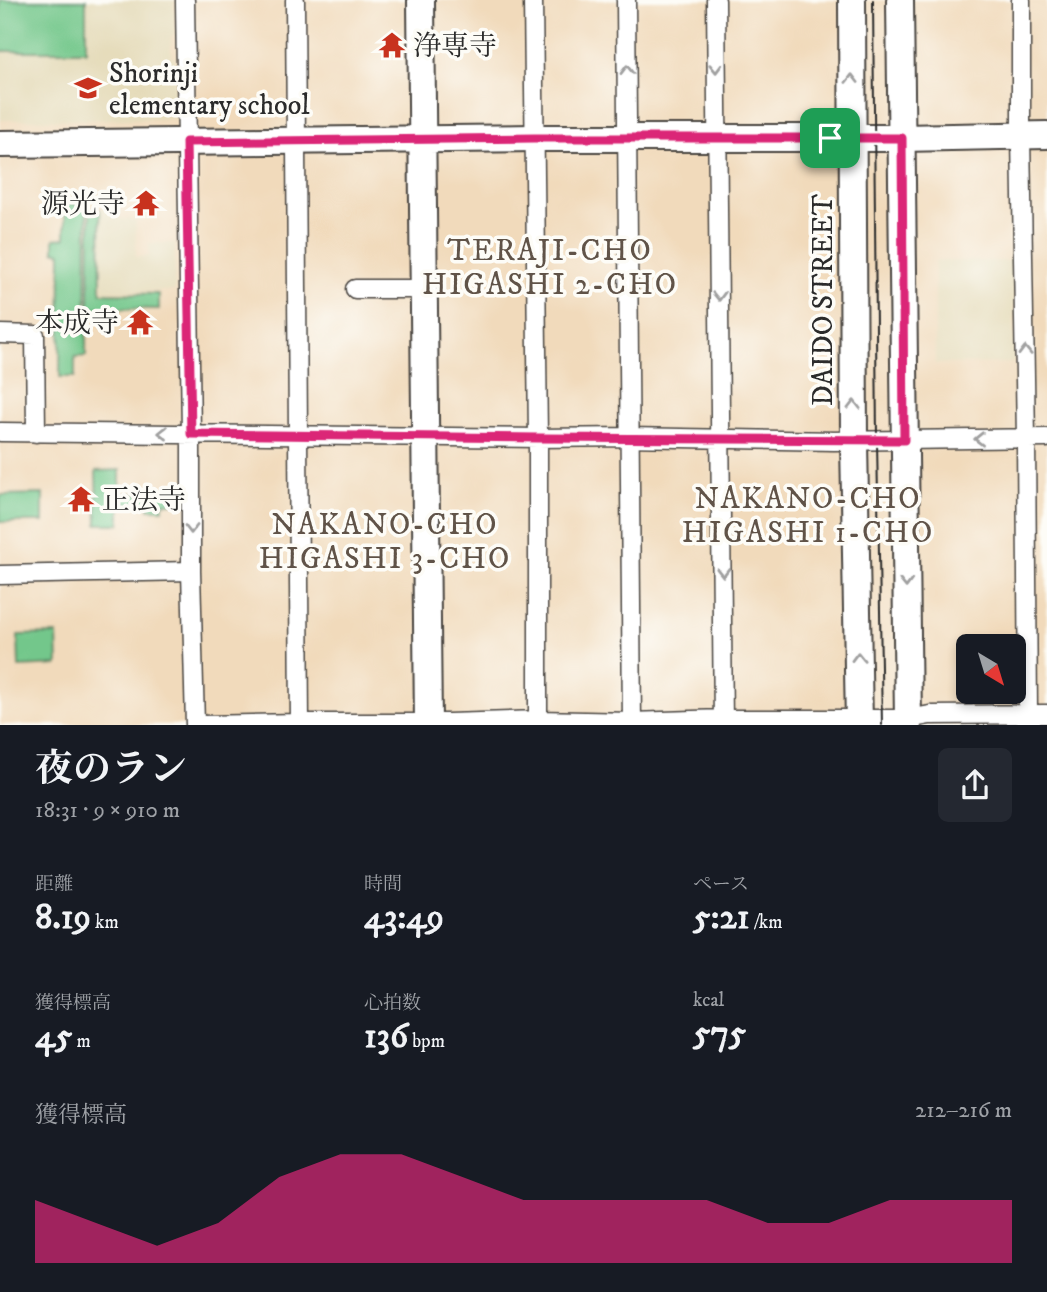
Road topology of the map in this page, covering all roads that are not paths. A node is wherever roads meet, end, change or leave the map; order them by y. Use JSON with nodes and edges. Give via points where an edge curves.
{"nodes":[{"id":1,"x":185,"y":0,"type":"edge"},
{"id":2,"x":295,"y":0,"type":"edge"},
{"id":3,"x":421,"y":0,"type":"edge"},
{"id":4,"x":533,"y":0,"type":"edge"},
{"id":5,"x":626,"y":0,"type":"edge"},
{"id":6,"x":716,"y":0,"type":"edge"},
{"id":7,"x":852,"y":0,"type":"edge"},
{"id":8,"x":900,"y":0,"type":"edge"},
{"id":9,"x":1021,"y":0,"type":"edge"},
{"id":10,"x":1021,"y":135,"type":"junction"},
{"id":11,"x":1047,"y":135,"type":"edge"},
{"id":12,"x":534,"y":138,"type":"junction"},
{"id":13,"x":628,"y":138,"type":"junction"},
{"id":14,"x":718,"y":138,"type":"junction"},
{"id":15,"x":853,"y":138,"type":"junction"},
{"id":16,"x":902,"y":138,"type":"junction"},
{"id":17,"x":422,"y":139,"type":"junction"},
{"id":18,"x":186,"y":142,"type":"junction"},
{"id":19,"x":297,"y":142,"type":"junction"},
{"id":20,"x":0,"y":144,"type":"edge"},
{"id":21,"x":355,"y":289,"type":"dead end"},
{"id":22,"x":424,"y":289,"type":"junction"},
{"id":23,"x":0,"y":334,"type":"edge"},
{"id":24,"x":0,"y":432,"type":"edge"},
{"id":25,"x":36,"y":433,"type":"junction"},
{"id":26,"x":191,"y":434,"type":"junction"},
{"id":27,"x":299,"y":435,"type":"junction"},
{"id":28,"x":426,"y":437,"type":"junction"},
{"id":29,"x":629,"y":437,"type":"junction"},
{"id":30,"x":538,"y":438,"type":"junction"},
{"id":31,"x":1047,"y":438,"type":"edge"},
{"id":32,"x":1026,"y":439,"type":"junction"},
{"id":33,"x":721,"y":440,"type":"junction"},
{"id":34,"x":904,"y":440,"type":"junction"},
{"id":35,"x":854,"y":441,"type":"junction"},
{"id":36,"x":191,"y":571,"type":"junction"},
{"id":37,"x":0,"y":575,"type":"edge"},
{"id":38,"x":1047,"y":714,"type":"edge"},
{"id":39,"x":1029,"y":719,"type":"edge"},
{"id":40,"x":538,"y":720,"type":"junction"},
{"id":41,"x":723,"y":722,"type":"edge"},
{"id":42,"x":859,"y":722,"type":"edge"},
{"id":43,"x":908,"y":722,"type":"edge"},
{"id":44,"x":632,"y":723,"type":"edge"},
{"id":45,"x":300,"y":724,"type":"edge"},
{"id":46,"x":428,"y":724,"type":"edge"},
{"id":47,"x":195,"y":725,"type":"edge"},
{"id":48,"x":202,"y":725,"type":"edge"}],
"edges":[{"from":1,"to":18,"type":"street"},
{"from":2,"to":19,"type":"street"},
{"from":3,"to":17,"type":"street"},
{"from":4,"to":12,"type":"street"},
{"from":13,"to":5,"type":"street","one_way":true},
{"from":6,"to":14,"type":"street","one_way":true},
{"from":15,"to":7,"type":"street","name":"DAIDO STREET","one_way":true},
{"from":8,"to":16,"type":"street"},
{"from":9,"to":10,"type":"street"},
{"from":10,"to":11,"type":"street"},
{"from":10,"to":16,"type":"street"},
{"from":32,"to":10,"type":"street","one_way":true},
{"from":12,"to":13,"type":"street"},
{"from":12,"to":17,"type":"street"},
{"from":12,"to":30,"type":"street"},
{"from":13,"to":14,"type":"street"},
{"from":13,"to":29,"type":"street"},
{"from":14,"to":15,"type":"street"},
{"from":14,"to":33,"type":"street","one_way":true},
{"from":15,"to":16,"type":"street"},
{"from":35,"to":15,"type":"street","name":"DAIDO STREET","one_way":true},
{"from":16,"to":34,"type":"street"},
{"from":17,"to":19,"type":"street"},
{"from":17,"to":22,"type":"street"},
{"from":18,"to":19,"type":"street"},
{"from":18,"to":20,"type":"street"},
{"from":18,"to":26,"type":"street"},
{"from":19,"to":27,"type":"street"},
{"from":21,"to":22,"type":"street"},
{"from":22,"to":28,"type":"street"},
{"from":23,"to":25,"type":"street","via":[[35,335]]},
{"from":24,"to":25,"type":"street"},
{"from":26,"to":25,"type":"street","one_way":true},
{"from":26,"to":27,"type":"street"},
{"from":26,"to":36,"type":"street","one_way":true},
{"from":27,"to":28,"type":"street"},
{"from":27,"to":45,"type":"street"},
{"from":28,"to":30,"type":"street"},
{"from":28,"to":46,"type":"street"},
{"from":29,"to":30,"type":"street"},
{"from":29,"to":33,"type":"street"},
{"from":29,"to":44,"type":"street"},
{"from":30,"to":40,"type":"street"},
{"from":31,"to":32,"type":"street"},
{"from":32,"to":34,"type":"street","one_way":true},
{"from":32,"to":39,"type":"street"},
{"from":33,"to":35,"type":"street"},
{"from":33,"to":41,"type":"street","one_way":true},
{"from":34,"to":35,"type":"street"},
{"from":34,"to":43,"type":"street","one_way":true},
{"from":42,"to":35,"type":"street","name":"DAIDO STREET","one_way":true},
{"from":36,"to":37,"type":"street"},
{"from":36,"to":47,"type":"street"},
{"from":38,"to":39,"type":"street"},
{"from":39,"to":43,"type":"street","via":[[930,715]]},
{"from":40,"to":44,"type":"street"},
{"from":40,"to":46,"type":"street"},
{"from":41,"to":42,"type":"street"},
{"from":41,"to":44,"type":"street"},
{"from":42,"to":43,"type":"street"},
{"from":45,"to":46,"type":"street"},
{"from":45,"to":48,"type":"street"}]}
